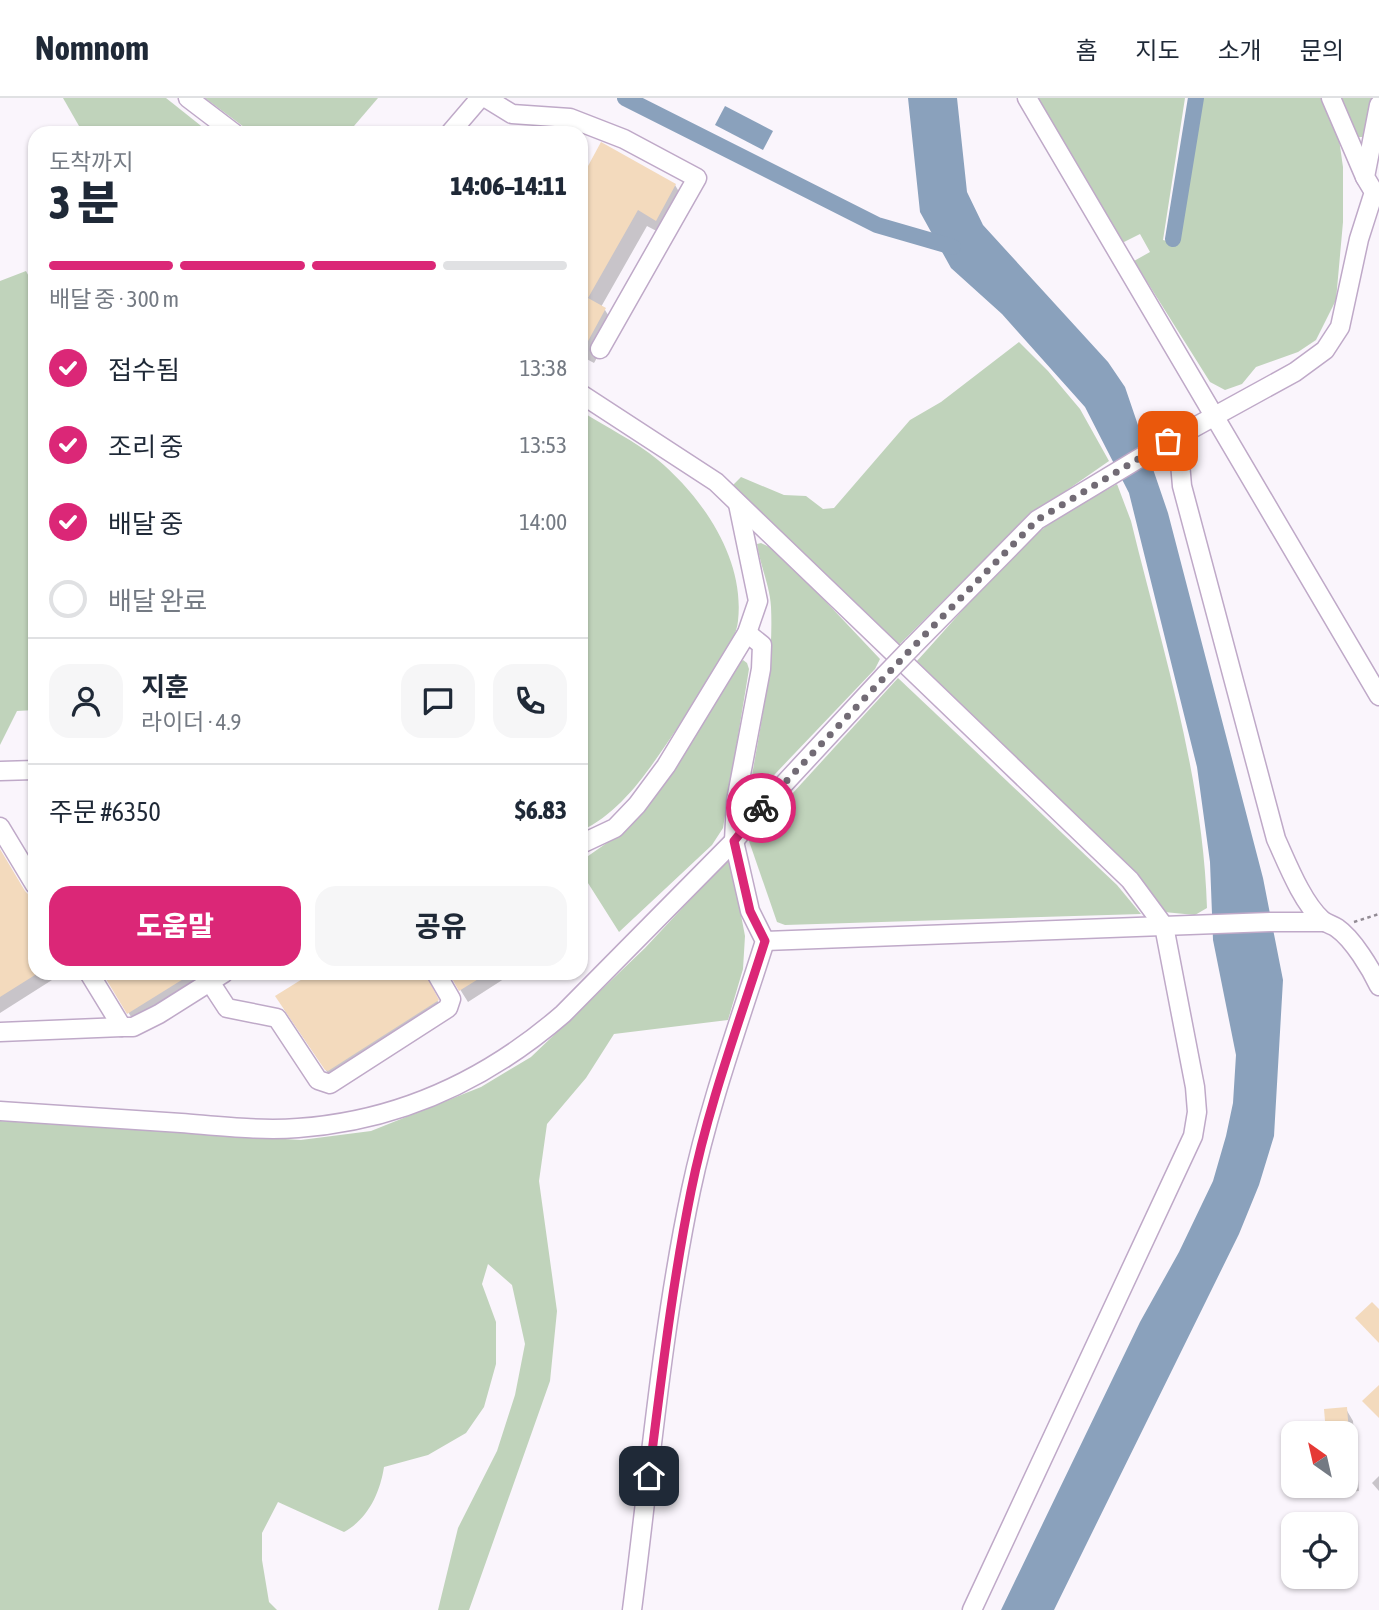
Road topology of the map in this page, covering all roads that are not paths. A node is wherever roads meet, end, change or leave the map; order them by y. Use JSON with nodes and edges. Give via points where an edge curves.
{"nodes":[{"id":1,"x":188,"y":98,"type":"edge"},
{"id":2,"x":480,"y":98,"type":"edge"},
{"id":3,"x":486,"y":98,"type":"edge"},
{"id":4,"x":1027,"y":98,"type":"edge"},
{"id":5,"x":1331,"y":98,"type":"edge"},
{"id":6,"x":1379,"y":105,"type":"edge"},
{"id":7,"x":225,"y":126,"type":"edge"},
{"id":8,"x":456,"y":126,"type":"edge"},
{"id":9,"x":1365,"y":177,"type":"junction"},
{"id":10,"x":600,"y":349,"type":"dead end"},
{"id":11,"x":588,"y":399,"type":"edge"},
{"id":12,"x":1213,"y":415,"type":"junction"},
{"id":13,"x":1183,"y":433,"type":"junction"},
{"id":14,"x":738,"y":503,"type":"junction"},
{"id":15,"x":747,"y":633,"type":"junction"},
{"id":16,"x":1379,"y":696,"type":"edge"},
{"id":17,"x":28,"y":770,"type":"edge"},
{"id":18,"x":0,"y":772,"type":"edge"},
{"id":19,"x":0,"y":827,"type":"edge"},
{"id":20,"x":588,"y":841,"type":"edge"},
{"id":21,"x":734,"y":841,"type":"junction"},
{"id":22,"x":28,"y":873,"type":"edge"},
{"id":23,"x":1331,"y":925,"type":"junction"},
{"id":24,"x":1164,"y":926,"type":"junction"},
{"id":25,"x":765,"y":941,"type":"junction"},
{"id":26,"x":93,"y":980,"type":"edge"},
{"id":27,"x":212,"y":980,"type":"edge"},
{"id":28,"x":218,"y":980,"type":"edge"},
{"id":29,"x":440,"y":980,"type":"edge"},
{"id":30,"x":1379,"y":986,"type":"edge"},
{"id":31,"x":122,"y":1027,"type":"junction"},
{"id":32,"x":0,"y":1032,"type":"edge"},
{"id":33,"x":0,"y":1111,"type":"edge"},
{"id":34,"x":632,"y":1610,"type":"edge"},
{"id":35,"x":972,"y":1610,"type":"edge"}],
"edges":[{"from":1,"to":7,"type":"street"},
{"from":2,"to":8,"type":"street"},
{"from":3,"to":10,"type":"street","via":[[512,114],[570,118],[624,139],[697,178]]},
{"from":4,"to":12,"type":"street"},
{"from":5,"to":9,"type":"street"},
{"from":6,"to":9,"type":"street"},
{"from":9,"to":12,"type":"street","via":[[1374,192],[1340,327],[1325,350],[1296,372]]},
{"from":11,"to":14,"type":"street","via":[[716,482]]},
{"from":12,"to":13,"type":"street"},
{"from":12,"to":16,"type":"street"},
{"from":13,"to":21,"type":"street","bridge":true,"via":[[1037,520],[885,675]]},
{"from":13,"to":23,"type":"street","via":[[1182,486],[1276,839],[1311,907]]},
{"from":14,"to":15,"type":"street","via":[[758,601]]},
{"from":14,"to":24,"type":"street","via":[[1130,880]]},
{"from":15,"to":20,"type":"street","via":[[637,805],[615,828]]},
{"from":15,"to":21,"type":"street","via":[[761,645],[761,668],[736,801]]},
{"from":17,"to":18,"type":"street"},
{"from":19,"to":22,"type":"street"},
{"from":21,"to":25,"type":"street","via":[[750,911]]},
{"from":21,"to":33,"type":"street","via":[[533,1040],[505,1060],[427,1099],[342,1123],[296,1128]]},
{"from":23,"to":24,"type":"street"},
{"from":23,"to":30,"type":"street","via":[[1372,970]]},
{"from":24,"to":25,"type":"street"},
{"from":24,"to":35,"type":"street","via":[[1195,1087],[1193,1136]]},
{"from":25,"to":34,"type":"street","via":[[691,1189]]},
{"from":26,"to":31,"type":"street"},
{"from":27,"to":31,"type":"street","via":[[150,1019]]},
{"from":28,"to":29,"type":"street","via":[[227,1008],[277,1018],[318,1080],[330,1084],[448,1008],[451,999]]},
{"from":31,"to":32,"type":"street"}]}
